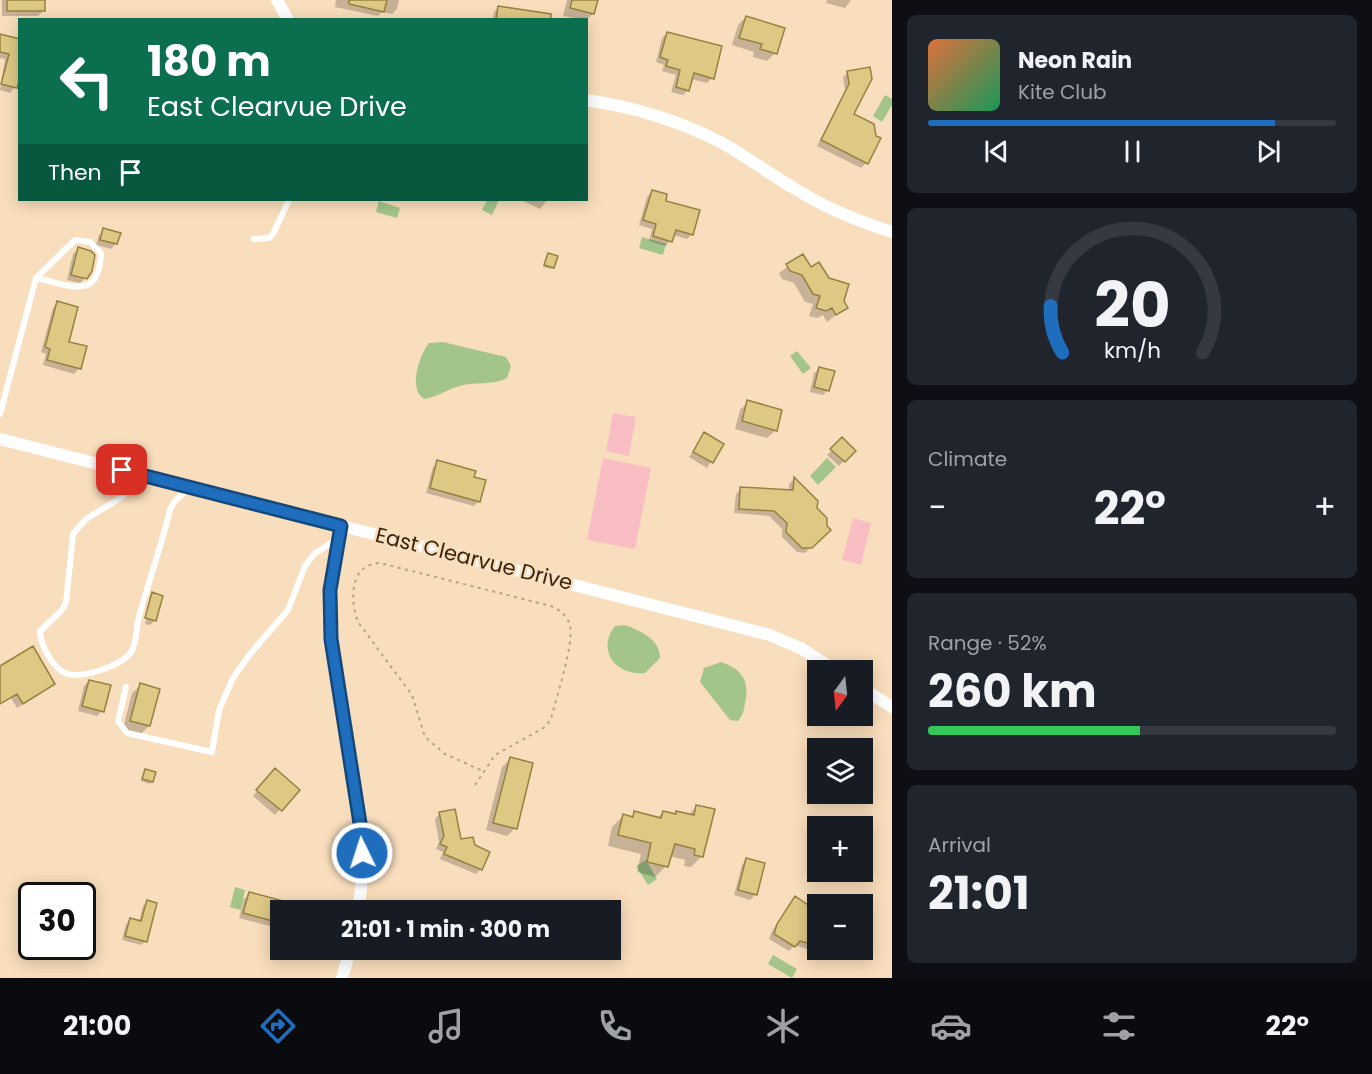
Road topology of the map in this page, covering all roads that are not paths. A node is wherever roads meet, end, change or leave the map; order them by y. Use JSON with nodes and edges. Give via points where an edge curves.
{"nodes":[{"id":1,"x":277,"y":0,"type":"edge"},
{"id":2,"x":287,"y":18,"type":"edge"},
{"id":3,"x":588,"y":100,"type":"edge"},
{"id":4,"x":289,"y":201,"type":"edge"},
{"id":5,"x":892,"y":232,"type":"edge"},
{"id":6,"x":254,"y":239,"type":"dead end"},
{"id":7,"x":36,"y":278,"type":"junction"},
{"id":8,"x":0,"y":414,"type":"edge"},
{"id":9,"x":0,"y":439,"type":"edge"},
{"id":10,"x":143,"y":475,"type":"junction"},
{"id":11,"x":190,"y":487,"type":"junction"},
{"id":12,"x":340,"y":532,"type":"junction"},
{"id":13,"x":819,"y":660,"type":"edge"},
{"id":14,"x":126,"y":687,"type":"dead end"},
{"id":15,"x":873,"y":695,"type":"edge"},
{"id":16,"x":892,"y":707,"type":"edge"},
{"id":17,"x":360,"y":900,"type":"edge"},
{"id":18,"x":347,"y":960,"type":"edge"},
{"id":19,"x":342,"y":978,"type":"edge"}],
"edges":[{"from":1,"to":2,"type":"street"},
{"from":3,"to":5,"type":"street","via":[[683,125],[738,152],[809,198]]},
{"from":4,"to":6,"type":"lane","via":[[273,234]]},
{"from":7,"to":7,"type":"lane","via":[[75,240],[90,242],[101,253],[95,282],[90,285]]},
{"from":7,"to":8,"type":"lane"},
{"from":9,"to":10,"type":"street","name":"East Clearvue Drive"},
{"from":10,"to":11,"type":"street","name":"East Clearvue Drive"},
{"from":10,"to":11,"type":"lane","via":[[122,497],[86,519],[73,534],[66,603],[40,631],[40,639],[51,658],[66,673],[84,675],[128,657],[134,648],[170,510]]},
{"from":11,"to":12,"type":"street","name":"East Clearvue Drive"},
{"from":12,"to":13,"type":"street","name":"East Clearvue Drive","via":[[770,635]]},
{"from":12,"to":14,"type":"lane","via":[[305,566],[288,610],[233,678],[219,711],[212,752],[128,734],[118,721]]},
{"from":12,"to":17,"type":"street","via":[[330,590],[331,639],[362,836]]},
{"from":15,"to":16,"type":"street"},
{"from":18,"to":19,"type":"street"}]}
